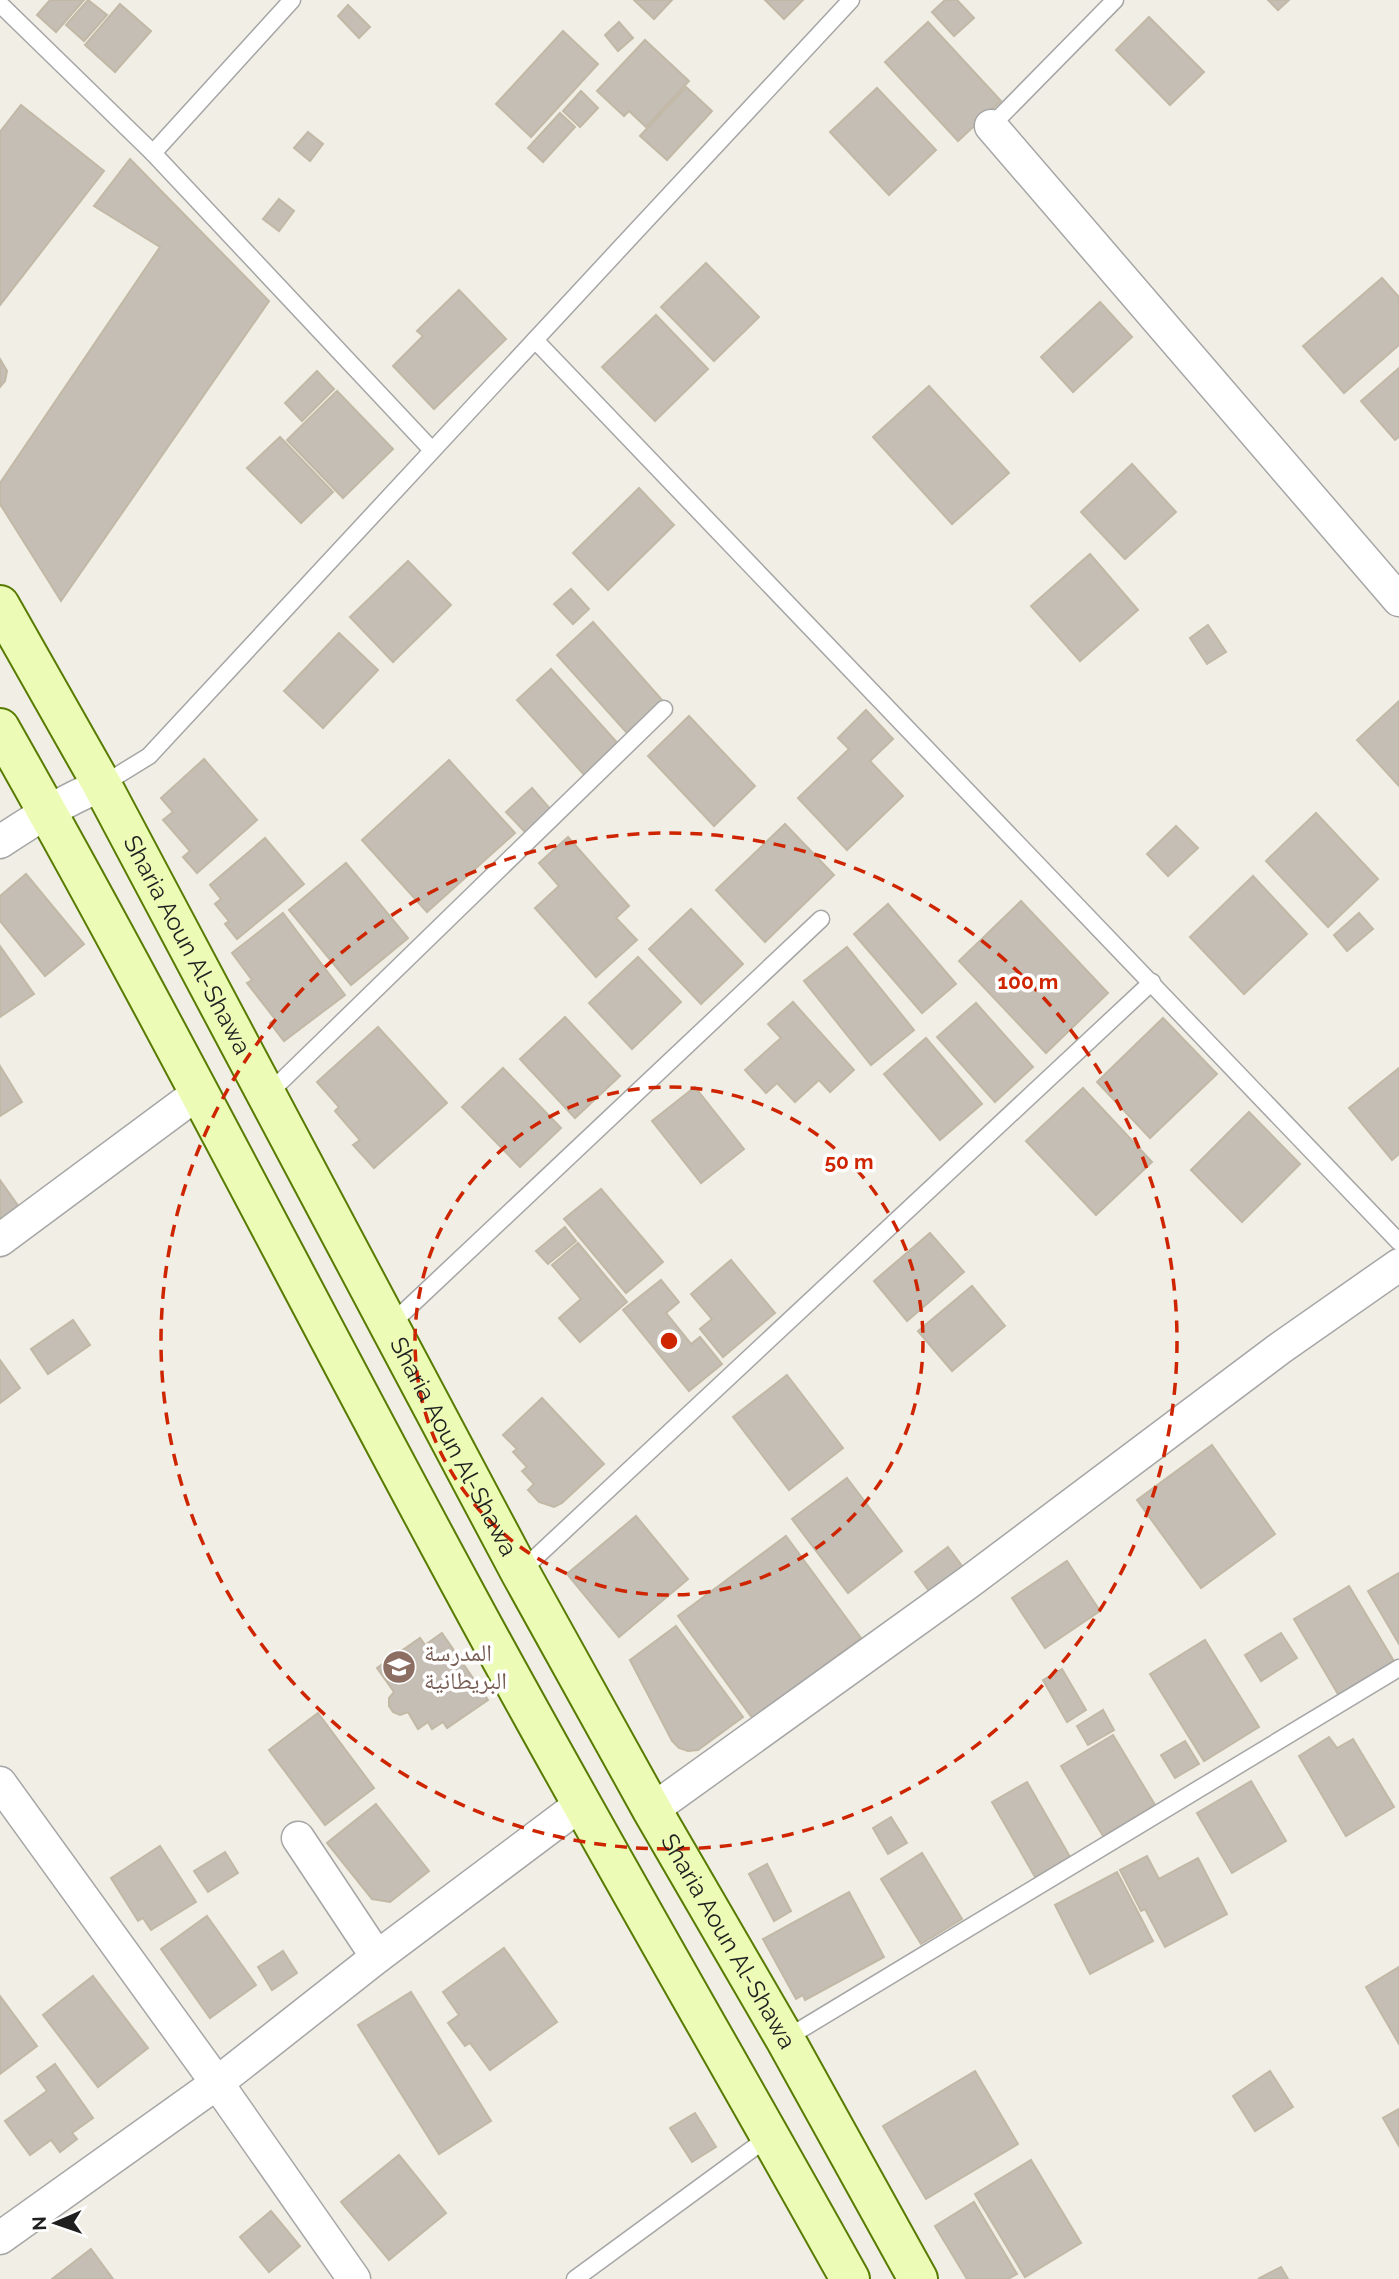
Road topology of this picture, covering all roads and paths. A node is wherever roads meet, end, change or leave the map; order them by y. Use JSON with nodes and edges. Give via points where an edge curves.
{"nodes":[{"id":1,"x":292,"y":0,"type":"edge"},
{"id":2,"x":851,"y":0,"type":"edge"},
{"id":3,"x":1115,"y":0,"type":"edge"},
{"id":4,"x":0,"y":4,"type":"edge"},
{"id":5,"x":992,"y":126,"type":"joint"},
{"id":6,"x":152,"y":153,"type":"junction"},
{"id":7,"x":535,"y":340,"type":"junction"},
{"id":8,"x":431,"y":449,"type":"junction"},
{"id":9,"x":1399,"y":600,"type":"edge"},
{"id":10,"x":0,"y":605,"type":"edge"},
{"id":11,"x":664,"y":709,"type":"dead end"},
{"id":12,"x":0,"y":728,"type":"edge"},
{"id":13,"x":102,"y":785,"type":"junction"},
{"id":14,"x":47,"y":811,"type":"junction"},
{"id":15,"x":0,"y":842,"type":"edge"},
{"id":16,"x":821,"y":919,"type":"dead end"},
{"id":17,"x":1152,"y":982,"type":"junction"},
{"id":18,"x":198,"y":1093,"type":"junction"},
{"id":19,"x":267,"y":1095,"type":"junction"},
{"id":20,"x":0,"y":1240,"type":"edge"},
{"id":21,"x":1399,"y":1242,"type":"edge"},
{"id":22,"x":1399,"y":1265,"type":"edge"},
{"id":23,"x":389,"y":1326,"type":"junction"},
{"id":24,"x":520,"y":1572,"type":"junction"},
{"id":25,"x":1399,"y":1668,"type":"edge"},
{"id":26,"x":0,"y":1783,"type":"edge"},
{"id":27,"x":581,"y":1804,"type":"junction"},
{"id":28,"x":652,"y":1810,"type":"junction"},
{"id":29,"x":298,"y":1838,"type":"dead end"},
{"id":30,"x":377,"y":1957,"type":"junction"},
{"id":31,"x":785,"y":2039,"type":"junction"},
{"id":32,"x":217,"y":2083,"type":"junction"},
{"id":33,"x":771,"y":2136,"type":"junction"},
{"id":34,"x":0,"y":2238,"type":"edge"},
{"id":35,"x":354,"y":2279,"type":"edge"},
{"id":36,"x":575,"y":2279,"type":"edge"},
{"id":37,"x":850,"y":2279,"type":"edge"},
{"id":38,"x":918,"y":2279,"type":"edge"}],
"edges":[{"from":1,"to":6,"type":"lane"},
{"from":2,"to":7,"type":"lane"},
{"from":3,"to":5,"type":"lane"},
{"from":4,"to":6,"type":"lane"},
{"from":5,"to":9,"type":"street"},
{"from":6,"to":8,"type":"lane"},
{"from":7,"to":8,"type":"lane"},
{"from":7,"to":17,"type":"lane"},
{"from":8,"to":13,"type":"lane","via":[[149,757]]},
{"from":10,"to":13,"type":"main road","name":"Sharia Aoun Al-Shawa"},
{"from":11,"to":19,"type":"lane"},
{"from":12,"to":14,"type":"main road"},
{"from":13,"to":14,"type":"street"},
{"from":13,"to":19,"type":"main road","name":"Sharia Aoun Al-Shawa"},
{"from":14,"to":15,"type":"street"},
{"from":14,"to":18,"type":"main road"},
{"from":16,"to":23,"type":"lane"},
{"from":17,"to":21,"type":"lane"},
{"from":17,"to":24,"type":"lane"},
{"from":18,"to":20,"type":"street"},
{"from":18,"to":27,"type":"main road"},
{"from":19,"to":23,"type":"main road","name":"Sharia Aoun Al-Shawa"},
{"from":22,"to":28,"type":"street"},
{"from":23,"to":24,"type":"main road","name":"Sharia Aoun Al-Shawa"},
{"from":24,"to":28,"type":"main road","name":"Sharia Aoun Al-Shawa"},
{"from":25,"to":31,"type":"lane"},
{"from":26,"to":32,"type":"street"},
{"from":27,"to":30,"type":"street"},
{"from":27,"to":33,"type":"main road"},
{"from":28,"to":31,"type":"main road","name":"Sharia Aoun Al-Shawa"},
{"from":29,"to":30,"type":"street"},
{"from":30,"to":32,"type":"street"},
{"from":31,"to":38,"type":"main road","name":"Sharia Aoun Al-Shawa"},
{"from":32,"to":34,"type":"street"},
{"from":32,"to":35,"type":"street"},
{"from":33,"to":36,"type":"lane"},
{"from":33,"to":37,"type":"main road"}]}
